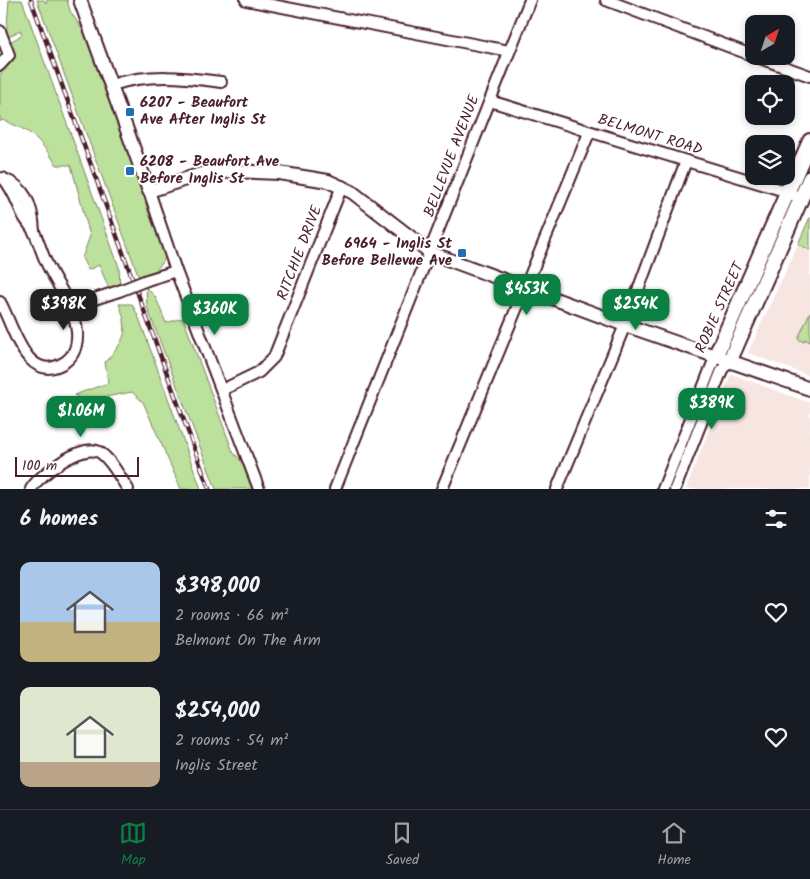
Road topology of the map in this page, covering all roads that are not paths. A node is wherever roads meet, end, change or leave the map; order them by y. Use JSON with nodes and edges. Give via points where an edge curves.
{"nodes":[{"id":1,"x":80,"y":0,"type":"edge"},
{"id":2,"x":246,"y":0,"type":"edge"},
{"id":3,"x":530,"y":0,"type":"edge"},
{"id":4,"x":606,"y":0,"type":"edge"},
{"id":5,"x":0,"y":31,"type":"edge"},
{"id":6,"x":510,"y":51,"type":"junction"},
{"id":7,"x":745,"y":53,"type":"edge"},
{"id":8,"x":0,"y":65,"type":"edge"},
{"id":9,"x":779,"y":65,"type":"edge"},
{"id":10,"x":810,"y":76,"type":"edge"},
{"id":11,"x":221,"y":82,"type":"dead end"},
{"id":12,"x":112,"y":85,"type":"junction"},
{"id":13,"x":490,"y":101,"type":"junction"},
{"id":14,"x":589,"y":133,"type":"junction"},
{"id":15,"x":810,"y":141,"type":"edge"},
{"id":16,"x":686,"y":161,"type":"junction"},
{"id":17,"x":1,"y":178,"type":"edge"},
{"id":18,"x":810,"y":178,"type":"edge"},
{"id":19,"x":342,"y":186,"type":"junction"},
{"id":20,"x":149,"y":191,"type":"junction"},
{"id":21,"x":788,"y":192,"type":"junction"},
{"id":22,"x":801,"y":199,"type":"junction"},
{"id":23,"x":431,"y":253,"type":"junction"},
{"id":24,"x":176,"y":270,"type":"junction"},
{"id":25,"x":525,"y":288,"type":"junction"},
{"id":26,"x":0,"y":302,"type":"edge"},
{"id":27,"x":70,"y":307,"type":"junction"},
{"id":28,"x":625,"y":325,"type":"junction"},
{"id":29,"x":716,"y":355,"type":"junction"},
{"id":30,"x":730,"y":360,"type":"junction"},
{"id":31,"x":810,"y":389,"type":"edge"},
{"id":32,"x":222,"y":390,"type":"junction"},
{"id":33,"x":31,"y":489,"type":"edge"},
{"id":34,"x":128,"y":489,"type":"edge"},
{"id":35,"x":259,"y":489,"type":"edge"},
{"id":36,"x":335,"y":489,"type":"edge"},
{"id":37,"x":442,"y":489,"type":"edge"},
{"id":38,"x":557,"y":489,"type":"edge"},
{"id":39,"x":663,"y":489,"type":"edge"},
{"id":40,"x":675,"y":489,"type":"edge"}],
"edges":[{"from":1,"to":12,"type":"street"},
{"from":2,"to":6,"type":"street"},
{"from":3,"to":6,"type":"street","name":"BELLEVUE AVENUE"},
{"from":4,"to":7,"type":"street"},
{"from":5,"to":8,"type":"street","via":[[9,55]]},
{"from":6,"to":13,"type":"street","name":"BELLEVUE AVENUE"},
{"from":9,"to":10,"type":"street"},
{"from":11,"to":12,"type":"street","via":[[167,76],[137,78]]},
{"from":12,"to":20,"type":"street"},
{"from":13,"to":14,"type":"street","name":"BELMONT ROAD"},
{"from":13,"to":23,"type":"street","name":"BELLEVUE AVENUE"},
{"from":14,"to":16,"type":"street","name":"BELMONT ROAD"},
{"from":14,"to":25,"type":"street"},
{"from":15,"to":21,"type":"main road","name":"ROBIE STREET"},
{"from":16,"to":21,"type":"street","name":"BELMONT ROAD"},
{"from":16,"to":28,"type":"street"},
{"from":17,"to":27,"type":"street","via":[[21,188],[33,215],[34,232]]},
{"from":18,"to":22,"type":"main road","name":"ROBIE STREET"},
{"from":19,"to":20,"type":"street","via":[[328,180],[279,173],[233,171],[201,174]]},
{"from":19,"to":23,"type":"street"},
{"from":19,"to":32,"type":"street","name":"RITCHIE DRIVE","via":[[274,357],[259,372]]},
{"from":20,"to":24,"type":"street"},
{"from":21,"to":22,"type":"street","name":"BELMONT ROAD"},
{"from":21,"to":29,"type":"main road","name":"ROBIE STREET"},
{"from":22,"to":30,"type":"main road","name":"ROBIE STREET"},
{"from":23,"to":25,"type":"street"},
{"from":23,"to":36,"type":"street","name":"BELLEVUE AVENUE"},
{"from":24,"to":27,"type":"street","bridge":true},
{"from":24,"to":32,"type":"street"},
{"from":25,"to":28,"type":"street"},
{"from":25,"to":37,"type":"street"},
{"from":26,"to":27,"type":"street","via":[[23,353],[35,363],[50,366],[66,361],[77,343],[75,319]]},
{"from":28,"to":29,"type":"street"},
{"from":28,"to":38,"type":"street"},
{"from":29,"to":30,"type":"street"},
{"from":29,"to":39,"type":"street","name":"ROBIE STREET"},
{"from":30,"to":31,"type":"street"},
{"from":30,"to":40,"type":"street","name":"ROBIE STREET","via":[[722,370]]},
{"from":32,"to":35,"type":"street"},
{"from":33,"to":34,"type":"street","via":[[46,472],[90,450],[102,455]]}]}
